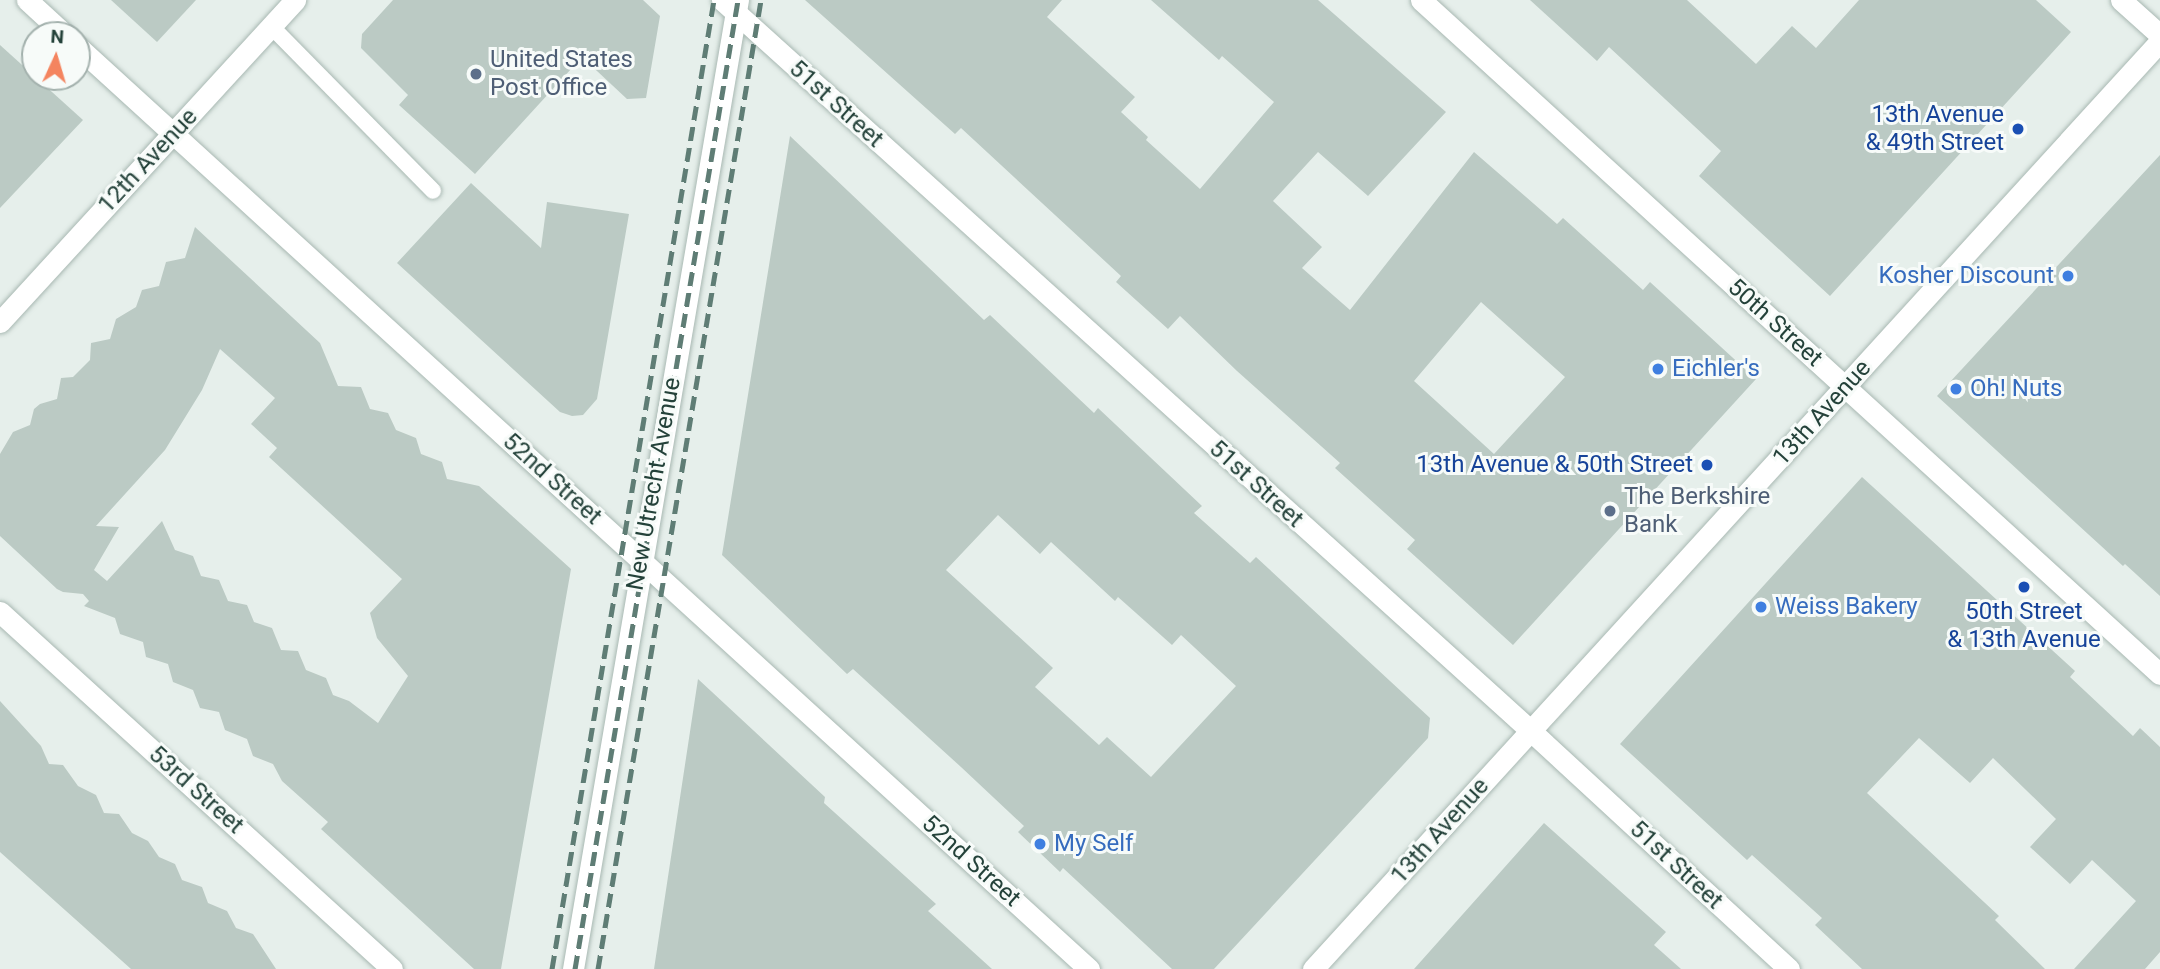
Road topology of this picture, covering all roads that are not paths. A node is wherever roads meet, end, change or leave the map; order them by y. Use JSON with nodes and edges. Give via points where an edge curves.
{"nodes":[{"id":1,"x":27,"y":0,"type":"edge"},
{"id":2,"x":295,"y":0,"type":"edge"},
{"id":3,"x":1422,"y":0,"type":"edge"},
{"id":4,"x":2121,"y":0,"type":"edge"},
{"id":5,"x":732,"y":4,"type":"edge"},
{"id":6,"x":50,"y":21,"type":"edge"},
{"id":7,"x":271,"y":26,"type":"junction"},
{"id":8,"x":2160,"y":35,"type":"edge"},
{"id":9,"x":2160,"y":41,"type":"edge"},
{"id":10,"x":91,"y":59,"type":"edge"},
{"id":11,"x":173,"y":134,"type":"junction"},
{"id":12,"x":433,"y":191,"type":"dead end"},
{"id":13,"x":0,"y":322,"type":"edge"},
{"id":14,"x":1845,"y":387,"type":"junction"},
{"id":15,"x":641,"y":560,"type":"junction"},
{"id":16,"x":0,"y":611,"type":"edge"},
{"id":17,"x":2160,"y":674,"type":"edge"},
{"id":18,"x":1531,"y":731,"type":"junction"},
{"id":19,"x":391,"y":969,"type":"edge"},
{"id":20,"x":573,"y":969,"type":"edge"},
{"id":21,"x":1089,"y":969,"type":"edge"},
{"id":22,"x":1314,"y":969,"type":"edge"},
{"id":23,"x":1789,"y":969,"type":"edge"}],
"edges":[{"from":1,"to":6,"type":"street"},
{"from":2,"to":7,"type":"street","name":"12th Avenue"},
{"from":3,"to":14,"type":"street","name":"50th Street"},
{"from":4,"to":8,"type":"street"},
{"from":5,"to":15,"type":"street","name":"New Utrecht Avenue"},
{"from":5,"to":18,"type":"street","name":"51st Street"},
{"from":7,"to":11,"type":"street","name":"12th Avenue"},
{"from":7,"to":12,"type":"lane"},
{"from":9,"to":14,"type":"street","name":"13th Avenue"},
{"from":10,"to":11,"type":"street","name":"52nd Street"},
{"from":11,"to":13,"type":"street","name":"12th Avenue"},
{"from":11,"to":15,"type":"street","name":"52nd Street"},
{"from":14,"to":17,"type":"street","name":"50th Street"},
{"from":14,"to":18,"type":"street","name":"13th Avenue"},
{"from":15,"to":20,"type":"street","name":"New Utrecht Avenue"},
{"from":15,"to":21,"type":"street","name":"52nd Street"},
{"from":16,"to":19,"type":"street","name":"53rd Street"},
{"from":18,"to":22,"type":"street","name":"13th Avenue"},
{"from":18,"to":23,"type":"street","name":"51st Street"}]}
